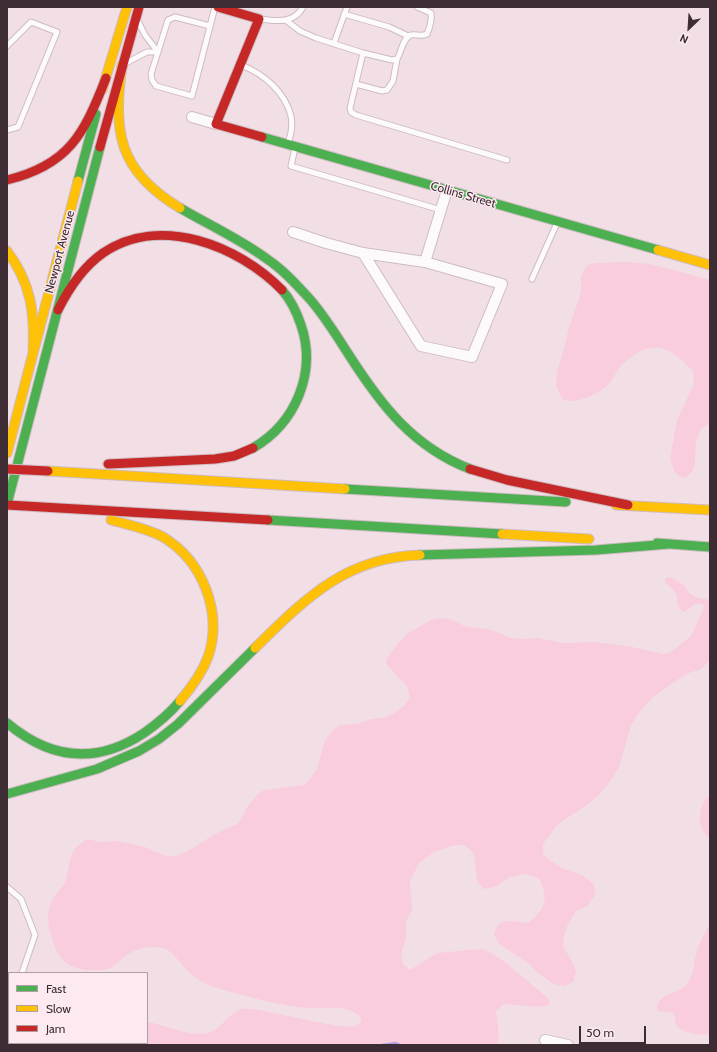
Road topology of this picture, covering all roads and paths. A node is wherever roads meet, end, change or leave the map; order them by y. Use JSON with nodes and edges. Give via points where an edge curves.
{"nodes":[{"id":1,"x":127,"y":7,"type":"edge"},
{"id":2,"x":140,"y":7,"type":"edge"},
{"id":3,"x":215,"y":7,"type":"edge"},
{"id":4,"x":218,"y":7,"type":"edge"},
{"id":5,"x":303,"y":7,"type":"edge"},
{"id":6,"x":347,"y":7,"type":"edge"},
{"id":7,"x":418,"y":7,"type":"edge"},
{"id":8,"x":344,"y":14,"type":"junction"},
{"id":9,"x":136,"y":18,"type":"junction"},
{"id":10,"x":259,"y":19,"type":"junction"},
{"id":11,"x":286,"y":20,"type":"junction"},
{"id":12,"x":210,"y":26,"type":"junction"},
{"id":13,"x":408,"y":36,"type":"junction"},
{"id":14,"x":334,"y":43,"type":"junction"},
{"id":15,"x":7,"y":46,"type":"edge"},
{"id":16,"x":158,"y":52,"type":"junction"},
{"id":17,"x":363,"y":53,"type":"junction"},
{"id":18,"x":397,"y":59,"type":"junction"},
{"id":19,"x":122,"y":65,"type":"junction"},
{"id":20,"x":240,"y":65,"type":"junction"},
{"id":21,"x":106,"y":78,"type":"junction"},
{"id":22,"x":356,"y":84,"type":"junction"},
{"id":23,"x":192,"y":117,"type":"dead end"},
{"id":24,"x":216,"y":124,"type":"junction"},
{"id":25,"x":7,"y":130,"type":"edge"},
{"id":26,"x":292,"y":145,"type":"junction"},
{"id":27,"x":506,"y":160,"type":"dead end"},
{"id":28,"x":7,"y":180,"type":"edge"},
{"id":29,"x":447,"y":190,"type":"junction"},
{"id":30,"x":441,"y":210,"type":"junction"},
{"id":31,"x":557,"y":222,"type":"junction"},
{"id":32,"x":293,"y":232,"type":"dead end"},
{"id":33,"x":7,"y":251,"type":"edge"},
{"id":34,"x":362,"y":253,"type":"junction"},
{"id":35,"x":425,"y":262,"type":"junction"},
{"id":36,"x":710,"y":265,"type":"edge"},
{"id":37,"x":532,"y":279,"type":"dead end"},
{"id":38,"x":58,"y":310,"type":"junction"},
{"id":39,"x":33,"y":352,"type":"junction"},
{"id":40,"x":7,"y":453,"type":"edge"},
{"id":41,"x":7,"y":469,"type":"edge"},
{"id":42,"x":48,"y":471,"type":"junction"},
{"id":43,"x":7,"y":505,"type":"edge"},
{"id":44,"x":628,"y":505,"type":"junction"},
{"id":45,"x":73,"y":509,"type":"junction"},
{"id":46,"x":710,"y":510,"type":"edge"},
{"id":47,"x":669,"y":544,"type":"junction"},
{"id":48,"x":710,"y":546,"type":"edge"},
{"id":49,"x":7,"y":723,"type":"edge"},
{"id":50,"x":7,"y":794,"type":"edge"},
{"id":51,"x":7,"y":887,"type":"edge"},
{"id":52,"x":22,"y":972,"type":"edge"},
{"id":53,"x":545,"y":1040,"type":"dead end"},
{"id":54,"x":568,"y":1045,"type":"edge"}],
"edges":[{"from":1,"to":21,"type":"main road","name":"Newport Avenue"},
{"from":2,"to":9,"type":"main road","name":"Newport Avenue"},
{"from":3,"to":12,"type":"lane"},
{"from":4,"to":10,"type":"main road"},
{"from":5,"to":11,"type":"lane","via":[[298,14]]},
{"from":6,"to":8,"type":"lane"},
{"from":7,"to":13,"type":"lane","via":[[431,13],[429,30],[422,36]]},
{"from":8,"to":13,"type":"lane","via":[[389,27]]},
{"from":8,"to":14,"type":"lane"},
{"from":9,"to":16,"type":"lane"},
{"from":9,"to":19,"type":"main road","name":"Newport Avenue"},
{"from":10,"to":11,"type":"lane"},
{"from":10,"to":20,"type":"main road"},
{"from":11,"to":14,"type":"lane","via":[[300,31]]},
{"from":12,"to":16,"type":"lane","via":[[181,18],[171,18],[168,20]]},
{"from":12,"to":16,"type":"lane","via":[[192,96],[159,88],[153,83],[151,74]]},
{"from":13,"to":18,"type":"lane"},
{"from":14,"to":17,"type":"lane"},
{"from":15,"to":25,"type":"lane","via":[[31,22],[57,32],[18,127]]},
{"from":16,"to":19,"type":"lane","via":[[147,52]]},
{"from":17,"to":18,"type":"lane"},
{"from":17,"to":22,"type":"lane"},
{"from":18,"to":22,"type":"lane","via":[[393,81],[387,90]]},
{"from":19,"to":38,"type":"main road","name":"Newport Avenue"},
{"from":19,"to":44,"type":"main road","via":[[118,103],[119,130],[126,154],[140,177],[164,199],[254,250],[293,280],[325,320],[381,404],[407,432],[437,454],[476,471],[502,479]]},
{"from":20,"to":24,"type":"main road"},
{"from":20,"to":26,"type":"lane","via":[[263,76],[286,101],[291,117]]},
{"from":21,"to":28,"type":"main road","via":[[82,131],[66,150],[45,167]]},
{"from":21,"to":39,"type":"main road","name":"Newport Avenue"},
{"from":22,"to":27,"type":"lane","via":[[350,108],[356,115]]},
{"from":23,"to":24,"type":"street","name":"Collins Street"},
{"from":24,"to":26,"type":"main road","name":"Collins Street"},
{"from":26,"to":29,"type":"main road","name":"Collins Street"},
{"from":26,"to":30,"type":"lane","via":[[290,166]]},
{"from":29,"to":30,"type":"street"},
{"from":29,"to":31,"type":"main road","name":"Collins Street"},
{"from":30,"to":35,"type":"street"},
{"from":31,"to":36,"type":"main road","name":"Collins Street"},
{"from":31,"to":37,"type":"lane"},
{"from":32,"to":34,"type":"street"},
{"from":33,"to":39,"type":"main road","via":[[23,275],[31,298],[34,322]]},
{"from":34,"to":35,"type":"street"},
{"from":34,"to":35,"type":"street","via":[[420,346],[472,357],[502,284]]},
{"from":38,"to":42,"type":"main road","via":[[80,274],[112,247],[128,240],[148,236],[183,237],[235,255],[274,282],[290,300],[299,318],[305,337],[307,359],[302,390],[288,417],[269,437],[245,452],[214,460],[113,464]]},
{"from":38,"to":43,"type":"main road","name":"Newport Avenue"},
{"from":39,"to":40,"type":"main road","name":"Newport Avenue"},
{"from":41,"to":42,"type":"main road","bridge":true},
{"from":42,"to":44,"type":"main road"},
{"from":43,"to":45,"type":"main road"},
{"from":44,"to":46,"type":"main road"},
{"from":45,"to":47,"type":"main road"},
{"from":45,"to":49,"type":"main road","via":[[149,531],[170,542],[187,558],[201,577],[211,607],[213,635],[208,657],[194,686],[172,710],[145,732],[113,748],[89,753],[57,751],[29,740]]},
{"from":47,"to":48,"type":"main road"},
{"from":47,"to":50,"type":"main road","via":[[596,550],[411,556],[390,558],[359,567],[330,581],[302,602],[178,724],[147,747],[100,769]]},
{"from":51,"to":52,"type":"lane","via":[[21,899],[35,935]]},
{"from":53,"to":54,"type":"street"}]}
